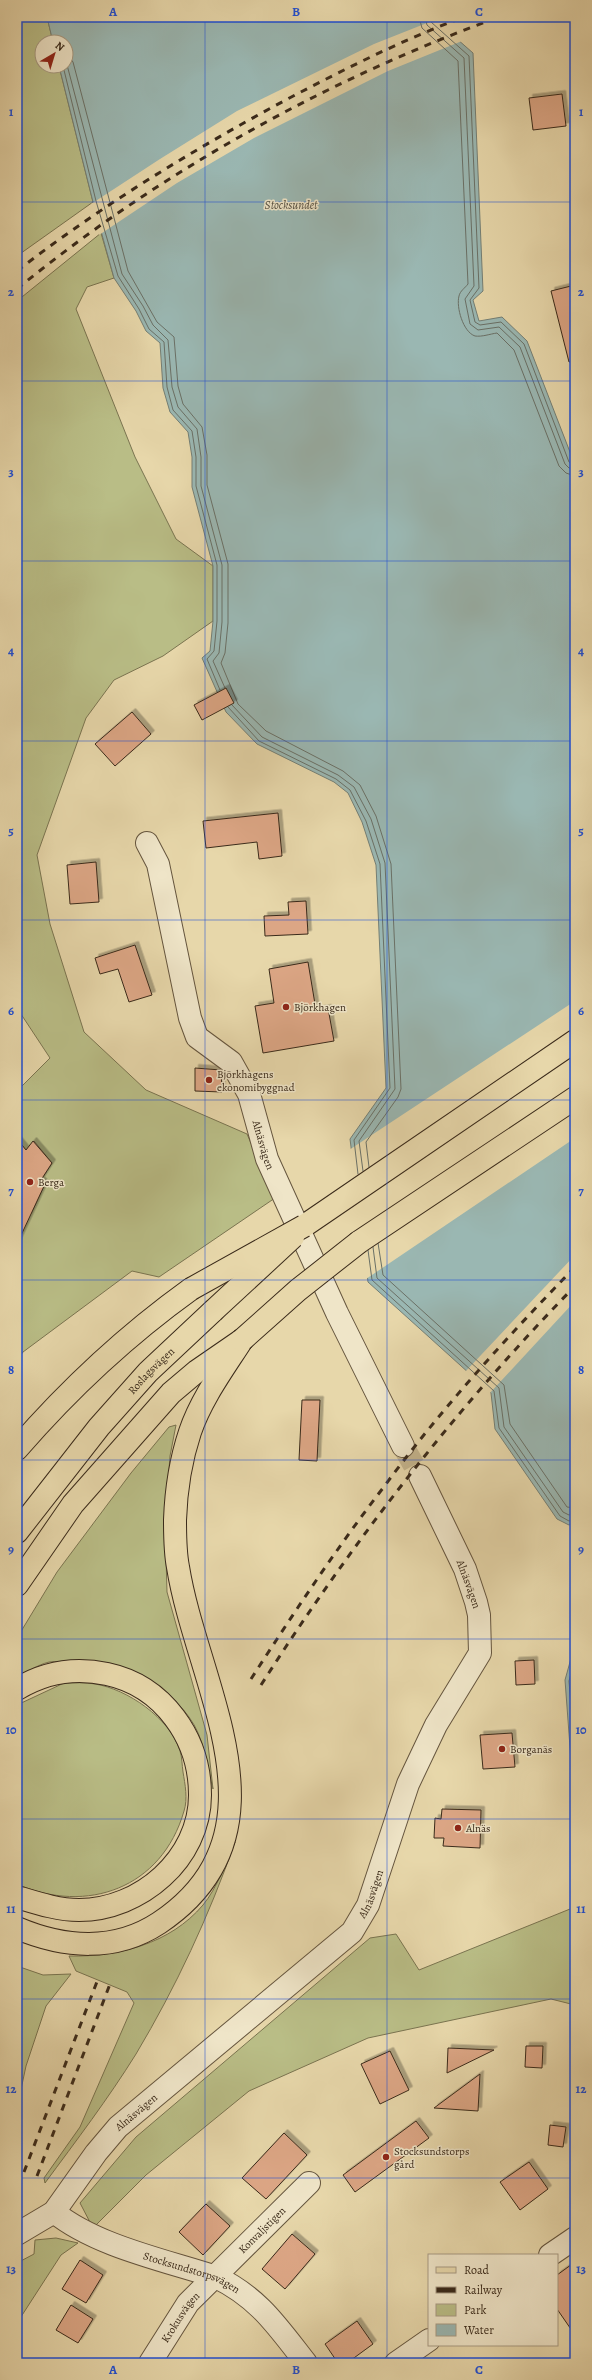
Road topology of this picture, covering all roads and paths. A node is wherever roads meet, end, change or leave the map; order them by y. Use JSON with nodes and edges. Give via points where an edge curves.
{"nodes":[{"id":1,"x":147,"y":843,"type":"dead end"},
{"id":2,"x":575,"y":1041,"type":"edge"},
{"id":3,"x":575,"y":1098,"type":"edge"},
{"id":4,"x":304,"y":1226,"type":"junction"},
{"id":5,"x":242,"y":1340,"type":"junction"},
{"id":6,"x":403,"y":1446,"type":"tunnel mouth"},
{"id":7,"x":17,"y":1449,"type":"edge"},
{"id":8,"x":420,"y":1476,"type":"tunnel mouth"},
{"id":9,"x":17,"y":1532,"type":"edge"},
{"id":10,"x":17,"y":1585,"type":"edge"},
{"id":11,"x":17,"y":1689,"type":"edge"},
{"id":12,"x":17,"y":1897,"type":"edge"},
{"id":13,"x":17,"y":1928,"type":"edge"},
{"id":14,"x":309,"y":2183,"type":"dead end"},
{"id":15,"x":54,"y":2212,"type":"junction"},
{"id":16,"x":17,"y":2234,"type":"edge"},
{"id":17,"x":575,"y":2238,"type":"edge"},
{"id":18,"x":551,"y":2254,"type":"edge"},
{"id":19,"x":216,"y":2277,"type":"junction"},
{"id":20,"x":428,"y":2341,"type":"edge"},
{"id":21,"x":150,"y":2363,"type":"edge"},
{"id":22,"x":306,"y":2363,"type":"edge"},
{"id":23,"x":396,"y":2363,"type":"edge"}],
"edges":[{"from":1,"to":6,"type":"street","name":"Alnäsvägen","via":[[158,864],[190,1018],[197,1037],[231,1062],[250,1094],[267,1159],[337,1313]]},
{"from":2,"to":4,"type":"main road"},
{"from":3,"to":5,"type":"main road","bridge":true,"via":[[359,1242],[298,1290]]},
{"from":4,"to":7,"type":"main road","bridge":true,"via":[[192,1289],[154,1316],[95,1367],[46,1415]]},
{"from":4,"to":9,"type":"main road","name":"Roslagsvägen","bridge":true,"via":[[148,1372],[99,1427]]},
{"from":5,"to":10,"type":"main road","via":[[197,1371],[171,1393],[120,1448],[73,1504]]},
{"from":5,"to":13,"type":"main road","via":[[190,1431],[179,1475],[175,1520],[178,1566],[192,1626],[218,1712],[230,1774],[227,1830],[214,1863],[194,1893],[174,1913],[150,1929],[124,1940],[78,1945],[61,1943]]},
{"from":8,"to":15,"type":"street","name":"Alnäsvägen","via":[[465,1569],[472,1589],[479,1615],[480,1653],[436,1725],[408,1784],[368,1906],[352,1932],[118,2127]]},
{"from":11,"to":12,"type":"main road","via":[[49,1673],[76,1670],[114,1675],[142,1687],[155,1696],[181,1724],[190,1743],[200,1795],[193,1831],[185,1848],[163,1878],[146,1890],[122,1902],[78,1910],[48,1906]]},
{"from":14,"to":19,"type":"street","name":"Konvaljstigen"},
{"from":15,"to":16,"type":"street"},
{"from":15,"to":19,"type":"street","name":"Stocksundstorpsvägen","via":[[69,2224],[98,2239]]},
{"from":17,"to":18,"type":"street"},
{"from":19,"to":21,"type":"street","name":"Krokusvägen","via":[[188,2302]]},
{"from":19,"to":22,"type":"street","name":"Stocksundstorpsvägen","via":[[233,2285],[255,2301]]},
{"from":20,"to":23,"type":"street"}]}
